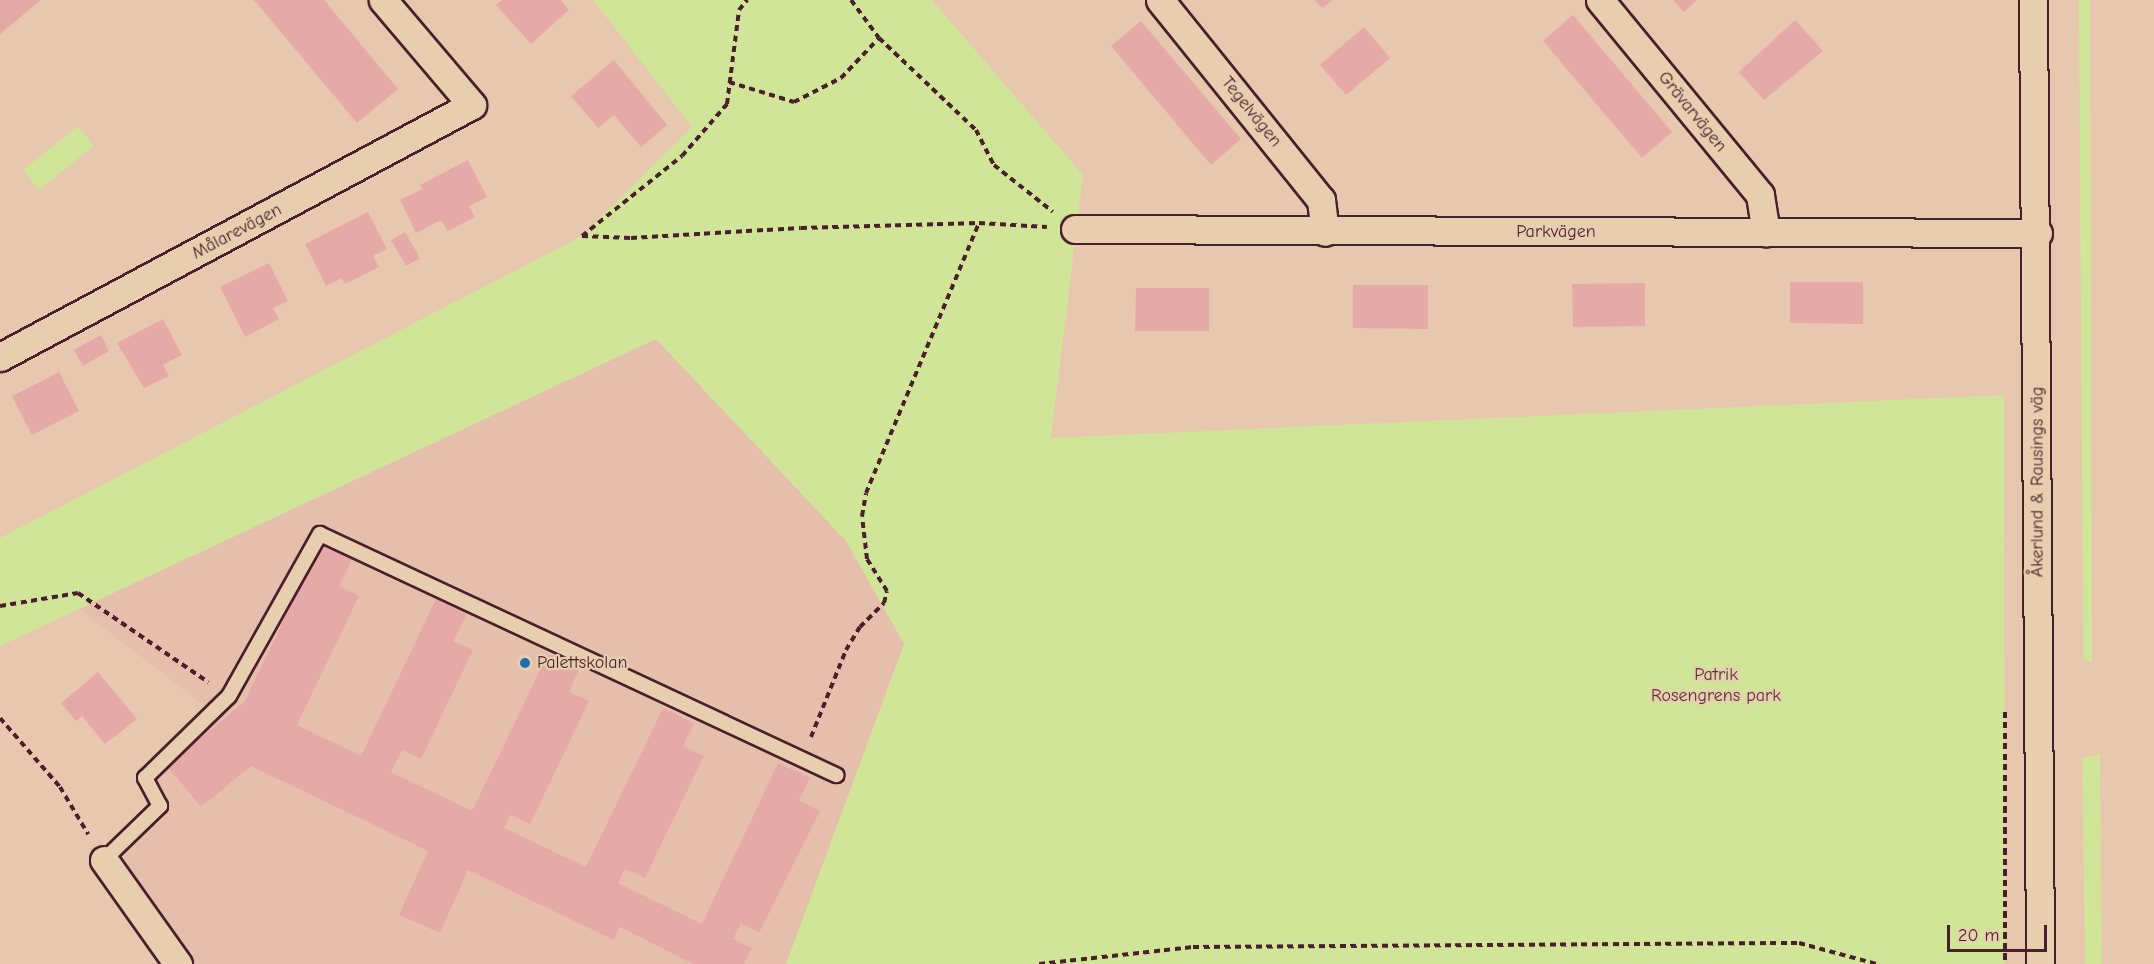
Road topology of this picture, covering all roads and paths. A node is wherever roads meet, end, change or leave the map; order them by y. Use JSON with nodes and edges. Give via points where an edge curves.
{"nodes":[{"id":1,"x":383,"y":0,"type":"edge"},
{"id":2,"x":747,"y":0,"type":"edge"},
{"id":3,"x":851,"y":0,"type":"edge"},
{"id":4,"x":1160,"y":0,"type":"edge"},
{"id":5,"x":1600,"y":0,"type":"edge"},
{"id":6,"x":2033,"y":0,"type":"edge"},
{"id":7,"x":879,"y":38,"type":"junction"},
{"id":8,"x":729,"y":82,"type":"junction"},
{"id":9,"x":979,"y":223,"type":"junction"},
{"id":10,"x":1075,"y":229,"type":"junction"},
{"id":11,"x":1325,"y":232,"type":"junction"},
{"id":12,"x":1766,"y":233,"type":"junction"},
{"id":13,"x":2038,"y":233,"type":"junction"},
{"id":14,"x":0,"y":357,"type":"edge"},
{"id":15,"x":0,"y":606,"type":"edge"},
{"id":16,"x":229,"y":696,"type":"junction"},
{"id":17,"x":0,"y":718,"type":"edge"},
{"id":18,"x":801,"y":760,"type":"junction"},
{"id":19,"x":836,"y":775,"type":"dead end"},
{"id":20,"x":104,"y":861,"type":"junction"},
{"id":21,"x":178,"y":964,"type":"edge"},
{"id":22,"x":1039,"y":964,"type":"edge"},
{"id":23,"x":1876,"y":964,"type":"edge"},
{"id":24,"x":2040,"y":964,"type":"edge"}],
"edges":[{"from":1,"to":14,"type":"street","name":"Målarevägen","via":[[472,105]]},
{"from":2,"to":8,"type":"path","via":[[740,10]]},
{"from":3,"to":7,"type":"path"},
{"from":4,"to":11,"type":"street","name":"Tegelvägen","via":[[1321,200]]},
{"from":5,"to":12,"type":"street","name":"Grävarvägen","via":[[1760,195]]},
{"from":6,"to":13,"type":"street","name":"Åkerlund & Rausings väg"},
{"from":7,"to":8,"type":"path","via":[[841,78],[794,102]]},
{"from":7,"to":10,"type":"path","via":[[976,130],[994,165]]},
{"from":8,"to":9,"type":"path","via":[[727,104],[682,156],[582,236],[631,238]]},
{"from":9,"to":10,"type":"path"},
{"from":9,"to":18,"type":"path","via":[[866,494],[862,516],[867,559],[886,591],[884,603],[860,627],[846,650]]},
{"from":10,"to":11,"type":"street","name":"Parkvägen"},
{"from":11,"to":12,"type":"street","name":"Parkvägen"},
{"from":12,"to":13,"type":"street","name":"Parkvägen"},
{"from":13,"to":24,"type":"street","name":"Åkerlund & Rausings väg"},
{"from":15,"to":16,"type":"path","via":[[78,593]]},
{"from":16,"to":18,"type":"lane","via":[[320,534]]},
{"from":16,"to":20,"type":"lane","via":[[145,778],[160,806]]},
{"from":17,"to":20,"type":"path","via":[[60,787]]},
{"from":18,"to":19,"type":"lane"},
{"from":20,"to":21,"type":"street"},
{"from":22,"to":23,"type":"path","via":[[1193,947],[1799,943]]}]}
